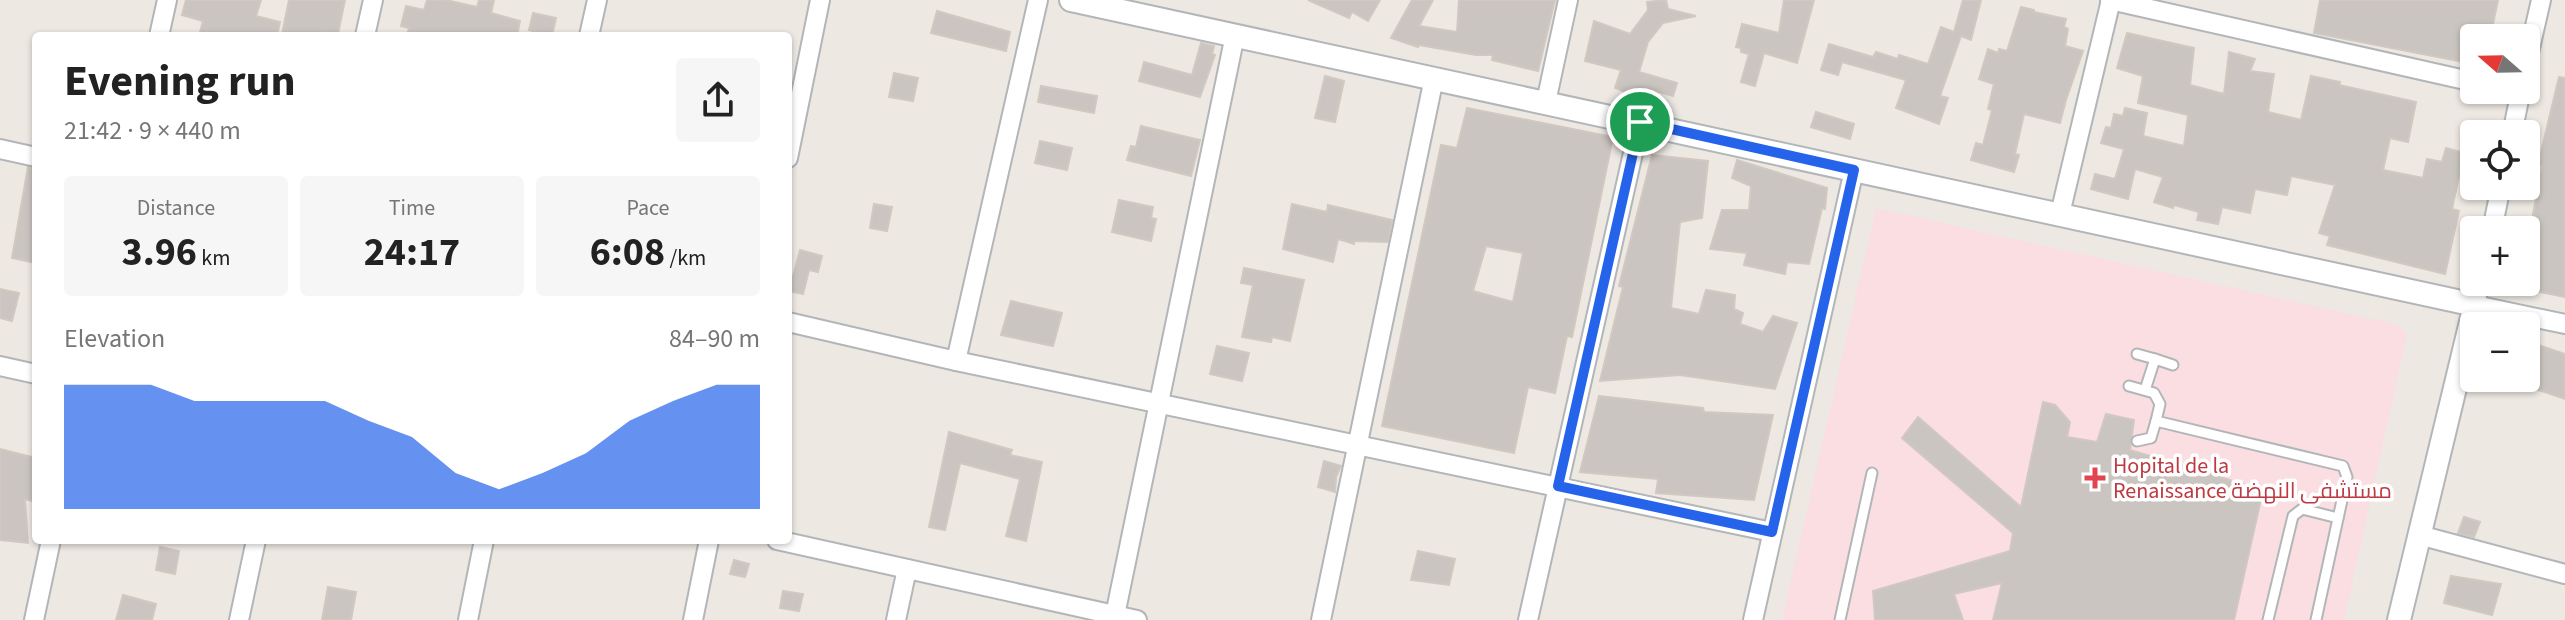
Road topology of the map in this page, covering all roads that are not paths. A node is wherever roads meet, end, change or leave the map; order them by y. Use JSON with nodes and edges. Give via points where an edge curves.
{"nodes":[{"id":1,"x":167,"y":0,"type":"edge"},
{"id":2,"x":373,"y":0,"type":"edge"},
{"id":3,"x":597,"y":0,"type":"edge"},
{"id":4,"x":820,"y":0,"type":"edge"},
{"id":5,"x":1038,"y":0,"type":"edge"},
{"id":6,"x":1071,"y":0,"type":"edge"},
{"id":7,"x":1568,"y":0,"type":"edge"},
{"id":8,"x":2110,"y":0,"type":"edge"},
{"id":9,"x":2541,"y":0,"type":"edge"},
{"id":10,"x":2536,"y":24,"type":"edge"},
{"id":11,"x":160,"y":32,"type":"edge"},
{"id":12,"x":366,"y":32,"type":"edge"},
{"id":13,"x":590,"y":32,"type":"edge"},
{"id":14,"x":1235,"y":35,"type":"junction"},
{"id":15,"x":1434,"y":78,"type":"junction"},
{"id":16,"x":2460,"y":79,"type":"edge"},
{"id":17,"x":1546,"y":102,"type":"junction"},
{"id":18,"x":1640,"y":122,"type":"junction"},
{"id":19,"x":792,"y":138,"type":"edge"},
{"id":20,"x":0,"y":149,"type":"edge"},
{"id":21,"x":32,"y":156,"type":"edge"},
{"id":22,"x":1854,"y":170,"type":"junction"},
{"id":23,"x":2060,"y":214,"type":"junction"},
{"id":24,"x":2477,"y":296,"type":"edge"},
{"id":25,"x":2475,"y":305,"type":"junction"},
{"id":26,"x":792,"y":323,"type":"edge"},
{"id":27,"x":2565,"y":324,"type":"edge"},
{"id":28,"x":2137,"y":354,"type":"dead end"},
{"id":29,"x":2155,"y":359,"type":"junction"},
{"id":30,"x":956,"y":361,"type":"junction"},
{"id":31,"x":2173,"y":365,"type":"dead end"},
{"id":32,"x":0,"y":366,"type":"edge"},
{"id":33,"x":32,"y":373,"type":"edge"},
{"id":34,"x":2129,"y":386,"type":"dead end"},
{"id":35,"x":2145,"y":390,"type":"junction"},
{"id":36,"x":1159,"y":402,"type":"junction"},
{"id":37,"x":2156,"y":421,"type":"junction"},
{"id":38,"x":2137,"y":441,"type":"dead end"},
{"id":39,"x":1358,"y":444,"type":"junction"},
{"id":40,"x":1872,"y":473,"type":"dead end"},
{"id":41,"x":1558,"y":486,"type":"junction"},
{"id":42,"x":2338,"y":518,"type":"junction"},
{"id":43,"x":1772,"y":532,"type":"junction"},
{"id":44,"x":2419,"y":535,"type":"junction"},
{"id":45,"x":792,"y":543,"type":"edge"},
{"id":46,"x":50,"y":544,"type":"edge"},
{"id":47,"x":255,"y":544,"type":"edge"},
{"id":48,"x":483,"y":544,"type":"edge"},
{"id":49,"x":708,"y":544,"type":"edge"},
{"id":50,"x":907,"y":569,"type":"junction"},
{"id":51,"x":2565,"y":574,"type":"edge"},
{"id":52,"x":1114,"y":618,"type":"edge"},
{"id":53,"x":34,"y":620,"type":"edge"},
{"id":54,"x":239,"y":620,"type":"edge"},
{"id":55,"x":468,"y":620,"type":"edge"},
{"id":56,"x":693,"y":620,"type":"edge"},
{"id":57,"x":896,"y":620,"type":"edge"},
{"id":58,"x":1137,"y":620,"type":"edge"},
{"id":59,"x":1321,"y":620,"type":"edge"},
{"id":60,"x":1528,"y":620,"type":"edge"},
{"id":61,"x":1753,"y":620,"type":"edge"},
{"id":62,"x":1840,"y":620,"type":"edge"},
{"id":63,"x":2268,"y":620,"type":"edge"},
{"id":64,"x":2316,"y":620,"type":"edge"},
{"id":65,"x":2399,"y":620,"type":"edge"}],
"edges":[{"from":1,"to":11,"type":"street"},
{"from":2,"to":12,"type":"street"},
{"from":3,"to":13,"type":"street"},
{"from":4,"to":19,"type":"street"},
{"from":5,"to":30,"type":"street"},
{"from":6,"to":14,"type":"street"},
{"from":7,"to":17,"type":"street"},
{"from":8,"to":16,"type":"street"},
{"from":8,"to":23,"type":"street"},
{"from":9,"to":10,"type":"street"},
{"from":14,"to":15,"type":"street"},
{"from":14,"to":36,"type":"street"},
{"from":15,"to":17,"type":"street"},
{"from":15,"to":39,"type":"street"},
{"from":17,"to":18,"type":"street"},
{"from":18,"to":22,"type":"street"},
{"from":18,"to":41,"type":"street"},
{"from":20,"to":21,"type":"street"},
{"from":22,"to":23,"type":"street"},
{"from":22,"to":43,"type":"street"},
{"from":23,"to":25,"type":"street"},
{"from":24,"to":25,"type":"street"},
{"from":25,"to":27,"type":"street"},
{"from":25,"to":44,"type":"street"},
{"from":26,"to":30,"type":"street"},
{"from":28,"to":29,"type":"lane"},
{"from":29,"to":31,"type":"lane"},
{"from":29,"to":35,"type":"lane"},
{"from":30,"to":36,"type":"street"},
{"from":32,"to":33,"type":"street"},
{"from":34,"to":35,"type":"lane"},
{"from":35,"to":37,"type":"lane","via":[[2158,398]]},
{"from":36,"to":39,"type":"street"},
{"from":36,"to":52,"type":"street"},
{"from":37,"to":38,"type":"lane","via":[[2151,438]]},
{"from":37,"to":42,"type":"lane","via":[[2343,466],[2347,477]]},
{"from":39,"to":41,"type":"street"},
{"from":39,"to":59,"type":"street"},
{"from":40,"to":62,"type":"lane"},
{"from":41,"to":43,"type":"street"},
{"from":41,"to":60,"type":"street"},
{"from":42,"to":63,"type":"lane","via":[[2302,509],[2293,516]]},
{"from":42,"to":64,"type":"lane"},
{"from":43,"to":61,"type":"street"},
{"from":44,"to":51,"type":"street"},
{"from":44,"to":65,"type":"street"},
{"from":45,"to":50,"type":"street"},
{"from":46,"to":53,"type":"street"},
{"from":47,"to":54,"type":"street"},
{"from":48,"to":55,"type":"street"},
{"from":49,"to":56,"type":"street"},
{"from":50,"to":52,"type":"street"},
{"from":50,"to":57,"type":"street"},
{"from":52,"to":58,"type":"street"}]}
